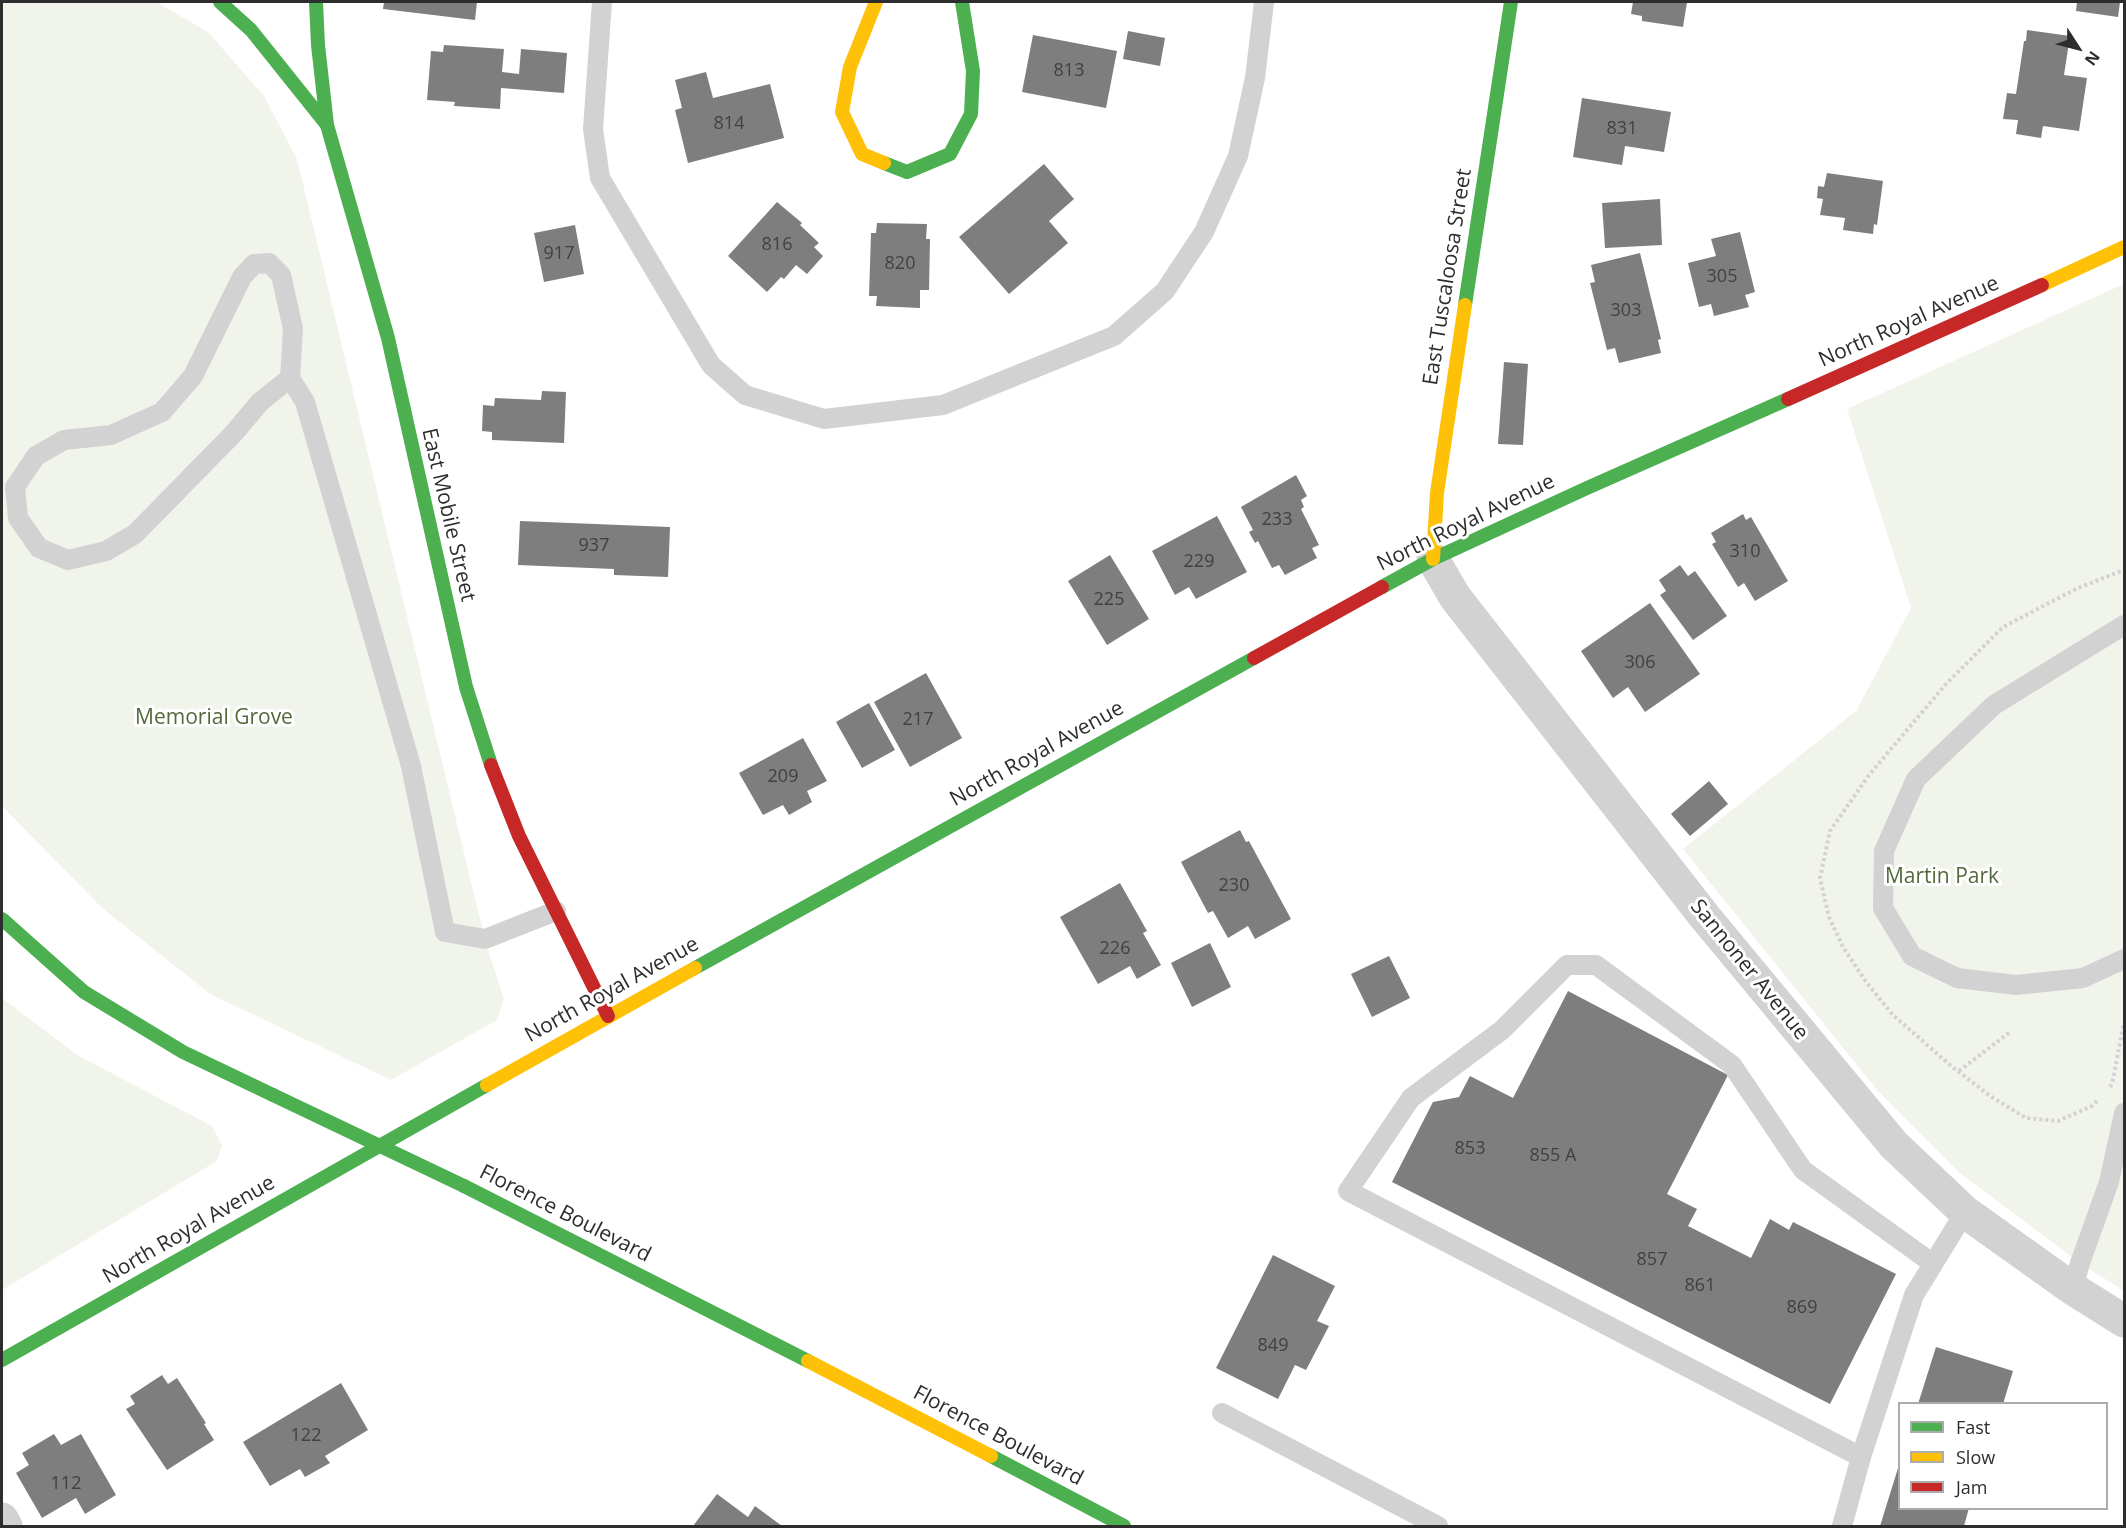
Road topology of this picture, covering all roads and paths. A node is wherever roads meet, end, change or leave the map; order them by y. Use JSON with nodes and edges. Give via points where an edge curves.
{"nodes":[{"id":1,"x":220,"y":2,"type":"edge"},
{"id":2,"x":316,"y":2,"type":"edge"},
{"id":3,"x":602,"y":2,"type":"edge"},
{"id":4,"x":876,"y":2,"type":"edge"},
{"id":5,"x":962,"y":2,"type":"edge"},
{"id":6,"x":1264,"y":2,"type":"edge"},
{"id":7,"x":1511,"y":2,"type":"edge"},
{"id":8,"x":327,"y":125,"type":"junction"},
{"id":9,"x":2124,"y":247,"type":"edge"},
{"id":10,"x":290,"y":378,"type":"junction"},
{"id":11,"x":1433,"y":559,"type":"junction"},
{"id":12,"x":2124,"y":570,"type":"edge"},
{"id":13,"x":2124,"y":625,"type":"edge"},
{"id":14,"x":556,"y":911,"type":"junction"},
{"id":15,"x":2,"y":920,"type":"edge"},
{"id":16,"x":2124,"y":959,"type":"edge"},
{"id":17,"x":608,"y":1016,"type":"junction"},
{"id":18,"x":2124,"y":1023,"type":"edge"},
{"id":19,"x":2010,"y":1032,"type":"dead end"},
{"id":20,"x":1959,"y":1071,"type":"junction"},
{"id":21,"x":2105,"y":1092,"type":"dead end"},
{"id":22,"x":2099,"y":1099,"type":"dead end"},
{"id":23,"x":2124,"y":1113,"type":"edge"},
{"id":24,"x":1965,"y":1212,"type":"junction"},
{"id":25,"x":1932,"y":1263,"type":"junction"},
{"id":26,"x":2073,"y":1289,"type":"junction"},
{"id":27,"x":2124,"y":1321,"type":"edge"},
{"id":28,"x":2,"y":1360,"type":"edge"},
{"id":29,"x":1222,"y":1413,"type":"dead end"},
{"id":30,"x":1861,"y":1457,"type":"junction"},
{"id":31,"x":2,"y":1519,"type":"edge"},
{"id":32,"x":6,"y":1527,"type":"edge"},
{"id":33,"x":1124,"y":1527,"type":"edge"},
{"id":34,"x":1438,"y":1527,"type":"edge"},
{"id":35,"x":1842,"y":1527,"type":"edge"}],
"edges":[{"from":1,"to":8,"type":"main road","via":[[251,30]]},
{"from":2,"to":8,"type":"main road","name":"East Mobile Street"},
{"from":3,"to":6,"type":"lane","via":[[593,129],[600,178],[711,365],[746,395],[824,419],[943,405],[1114,336],[1165,291],[1204,232],[1238,156],[1255,78]]},
{"from":4,"to":5,"type":"main road","via":[[850,67],[842,112],[862,154],[907,171],[950,154],[971,114],[973,71]]},
{"from":7,"to":11,"type":"main road","name":"East Tuscaloosa Street","via":[[1437,493]]},
{"from":8,"to":14,"type":"main road","name":"East Mobile Street","via":[[388,338],[466,687],[494,775]]},
{"from":9,"to":11,"type":"main road","name":"North Royal Avenue"},
{"from":10,"to":10,"type":"lane","via":[[293,329],[281,275],[269,263],[254,264],[242,277],[193,376],[162,412],[111,435],[64,440],[36,456],[15,487],[18,518],[39,548],[68,560],[106,551],[135,534],[260,402]]},
{"from":10,"to":14,"type":"lane","via":[[305,402],[411,766],[445,932],[485,939]]},
{"from":11,"to":17,"type":"main road","name":"North Royal Avenue"},
{"from":11,"to":24,"type":"street","name":"Sannoner Avenue","via":[[1455,597],[1705,917],[1894,1145]]},
{"from":12,"to":20,"type":"path","via":[[2078,588],[2003,627],[1946,684],[1884,756],[1830,831],[1820,878],[1829,917],[1843,947],[1893,1015]]},
{"from":13,"to":16,"type":"lane","via":[[1994,705],[1916,779],[1884,851],[1883,908],[1912,956],[1957,978],[2016,985],[2083,978]]},
{"from":14,"to":17,"type":"main road","name":"East Mobile Street"},
{"from":15,"to":33,"type":"main road","name":"Florence Boulevard","bridge":true,"via":[[84,992],[183,1052],[464,1186],[895,1405]]},
{"from":17,"to":28,"type":"main road","name":"North Royal Avenue"},
{"from":18,"to":21,"type":"path","via":[[2112,1084]]},
{"from":19,"to":20,"type":"path"},
{"from":20,"to":22,"type":"path","via":[[2026,1118],[2058,1121]]},
{"from":23,"to":26,"type":"lane","via":[[2109,1182]]},
{"from":24,"to":25,"type":"lane"},
{"from":24,"to":26,"type":"street","name":"Sannoner Avenue"},
{"from":25,"to":30,"type":"lane","via":[[1914,1295]]},
{"from":25,"to":30,"type":"lane","via":[[1803,1170],[1732,1065],[1596,965],[1567,965],[1502,1030],[1411,1098],[1348,1191]]},
{"from":26,"to":27,"type":"street","name":"Sannoner Avenue"},
{"from":29,"to":34,"type":"lane"},
{"from":30,"to":35,"type":"lane"},
{"from":31,"to":32,"type":"street"}]}
